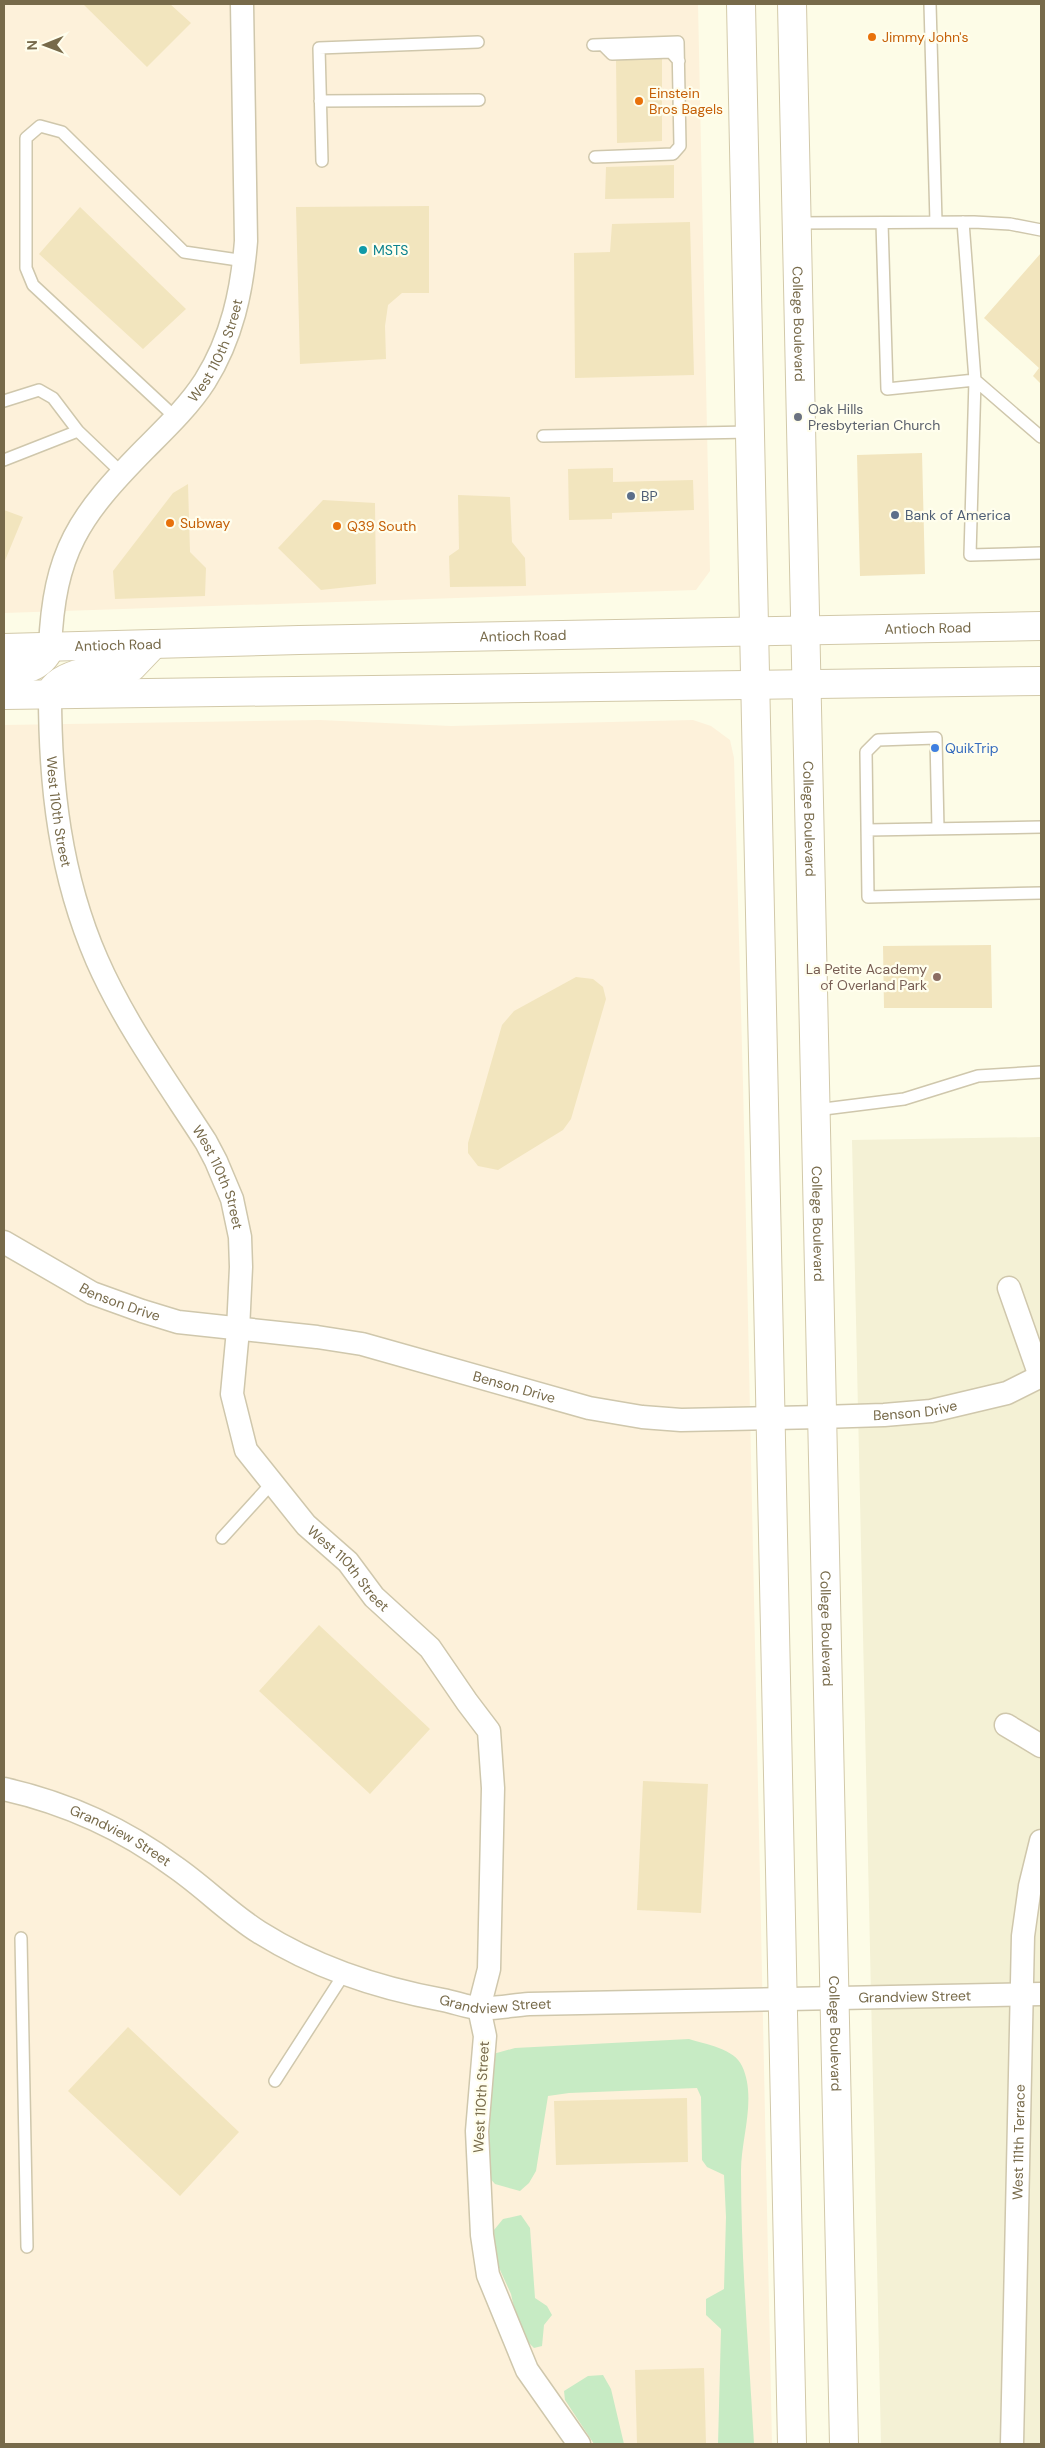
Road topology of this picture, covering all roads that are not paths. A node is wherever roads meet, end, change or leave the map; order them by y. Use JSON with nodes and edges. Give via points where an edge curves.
{"nodes":[{"id":1,"x":242,"y":4,"type":"edge"},
{"id":2,"x":741,"y":4,"type":"edge"},
{"id":3,"x":792,"y":4,"type":"edge"},
{"id":4,"x":930,"y":4,"type":"edge"},
{"id":5,"x":478,"y":42,"type":"dead end"},
{"id":6,"x":598,"y":45,"type":"dead end"},
{"id":7,"x":479,"y":100,"type":"dead end"},
{"id":8,"x":320,"y":101,"type":"junction"},
{"id":9,"x":595,"y":158,"type":"dead end"},
{"id":10,"x":322,"y":161,"type":"dead end"},
{"id":11,"x":936,"y":222,"type":"junction"},
{"id":12,"x":963,"y":222,"type":"junction"},
{"id":13,"x":797,"y":223,"type":"junction"},
{"id":14,"x":882,"y":223,"type":"junction"},
{"id":15,"x":1041,"y":230,"type":"edge"},
{"id":16,"x":245,"y":261,"type":"junction"},
{"id":17,"x":975,"y":380,"type":"junction"},
{"id":18,"x":4,"y":402,"type":"edge"},
{"id":19,"x":175,"y":417,"type":"junction"},
{"id":20,"x":78,"y":431,"type":"junction"},
{"id":21,"x":750,"y":432,"type":"junction"},
{"id":22,"x":543,"y":436,"type":"dead end"},
{"id":23,"x":1041,"y":437,"type":"edge"},
{"id":24,"x":4,"y":460,"type":"edge"},
{"id":25,"x":122,"y":473,"type":"junction"},
{"id":26,"x":1041,"y":553,"type":"edge"},
{"id":27,"x":1041,"y":626,"type":"edge"},
{"id":28,"x":807,"y":630,"type":"junction"},
{"id":29,"x":754,"y":631,"type":"junction"},
{"id":30,"x":154,"y":644,"type":"junction"},
{"id":31,"x":4,"y":648,"type":"edge"},
{"id":32,"x":50,"y":648,"type":"junction"},
{"id":33,"x":4,"y":672,"type":"edge"},
{"id":34,"x":1041,"y":681,"type":"edge"},
{"id":35,"x":808,"y":685,"type":"junction"},
{"id":36,"x":755,"y":686,"type":"junction"},
{"id":37,"x":50,"y":694,"type":"junction"},
{"id":38,"x":4,"y":695,"type":"edge"},
{"id":39,"x":1041,"y":827,"type":"edge"},
{"id":40,"x":938,"y":829,"type":"junction"},
{"id":41,"x":867,"y":830,"type":"junction"},
{"id":42,"x":1041,"y":893,"type":"edge"},
{"id":43,"x":1041,"y":1072,"type":"edge"},
{"id":44,"x":816,"y":1110,"type":"junction"},
{"id":45,"x":4,"y":1242,"type":"edge"},
{"id":46,"x":1009,"y":1288,"type":"dead end"},
{"id":47,"x":238,"y":1330,"type":"junction"},
{"id":48,"x":1040,"y":1376,"type":"edge"},
{"id":49,"x":821,"y":1417,"type":"junction"},
{"id":50,"x":772,"y":1418,"type":"junction"},
{"id":51,"x":272,"y":1483,"type":"junction"},
{"id":52,"x":222,"y":1538,"type":"dead end"},
{"id":53,"x":1006,"y":1725,"type":"dead end"},
{"id":54,"x":1041,"y":1746,"type":"edge"},
{"id":55,"x":4,"y":1789,"type":"edge"},
{"id":56,"x":1041,"y":1841,"type":"edge"},
{"id":57,"x":21,"y":1938,"type":"dead end"},
{"id":58,"x":344,"y":1974,"type":"junction"},
{"id":59,"x":1031,"y":1994,"type":"edge"},
{"id":60,"x":835,"y":1999,"type":"junction"},
{"id":61,"x":783,"y":2000,"type":"junction"},
{"id":62,"x":479,"y":2008,"type":"junction"},
{"id":63,"x":275,"y":2081,"type":"dead end"},
{"id":64,"x":27,"y":2247,"type":"dead end"},
{"id":65,"x":579,"y":2444,"type":"edge"},
{"id":66,"x":792,"y":2444,"type":"edge"},
{"id":67,"x":844,"y":2444,"type":"edge"},
{"id":68,"x":1012,"y":2444,"type":"edge"}],
"edges":[{"from":1,"to":16,"type":"street","name":"West 110th Street"},
{"from":2,"to":21,"type":"main road"},
{"from":3,"to":13,"type":"main road","name":"College Boulevard"},
{"from":4,"to":11,"type":"lane"},
{"from":5,"to":8,"type":"lane","via":[[319,48]]},
{"from":6,"to":9,"type":"lane","via":[[678,42],[680,146],[673,154]]},
{"from":7,"to":8,"type":"lane"},
{"from":8,"to":10,"type":"lane"},
{"from":11,"to":12,"type":"lane"},
{"from":11,"to":14,"type":"lane"},
{"from":12,"to":15,"type":"lane","via":[[1010,224]]},
{"from":12,"to":17,"type":"lane"},
{"from":13,"to":14,"type":"lane"},
{"from":13,"to":28,"type":"main road","name":"College Boulevard"},
{"from":14,"to":17,"type":"lane","via":[[887,389]]},
{"from":16,"to":19,"type":"street","name":"West 110th Street","via":[[236,311],[225,342],[204,382]]},
{"from":16,"to":19,"type":"lane","via":[[184,252],[62,132],[40,126],[26,138],[26,268],[33,285]]},
{"from":17,"to":23,"type":"lane"},
{"from":17,"to":26,"type":"lane","via":[[970,555]]},
{"from":18,"to":20,"type":"lane","via":[[40,390],[53,398]]},
{"from":19,"to":25,"type":"street","name":"West 110th Street"},
{"from":20,"to":24,"type":"lane"},
{"from":20,"to":25,"type":"lane"},
{"from":21,"to":22,"type":"lane"},
{"from":21,"to":29,"type":"main road"},
{"from":25,"to":32,"type":"street","name":"West 110th Street","via":[[82,523],[64,558],[52,608]]},
{"from":27,"to":28,"type":"main road","name":"Antioch Road"},
{"from":28,"to":29,"type":"main road","name":"Antioch Road"},
{"from":28,"to":35,"type":"main road","name":"College Boulevard"},
{"from":29,"to":30,"type":"main road","name":"Antioch Road"},
{"from":29,"to":36,"type":"main road"},
{"from":30,"to":32,"type":"main road","name":"Antioch Road"},
{"from":30,"to":37,"type":"main road","via":[[132,667],[83,672],[62,682]]},
{"from":31,"to":32,"type":"main road","name":"Antioch Road"},
{"from":32,"to":33,"type":"main road","via":[[32,667]]},
{"from":34,"to":35,"type":"main road"},
{"from":35,"to":36,"type":"main road"},
{"from":35,"to":44,"type":"main road","name":"College Boulevard"},
{"from":36,"to":37,"type":"main road"},
{"from":36,"to":50,"type":"main road"},
{"from":37,"to":38,"type":"main road"},
{"from":37,"to":47,"type":"street","name":"West 110th Street","via":[[52,778],[61,848],[75,899],[97,960],[126,1015],[209,1148],[232,1199],[240,1237]]},
{"from":39,"to":40,"type":"lane"},
{"from":40,"to":41,"type":"lane"},
{"from":40,"to":41,"type":"lane","via":[[936,738],[878,740],[866,752]]},
{"from":41,"to":42,"type":"lane","via":[[868,897]]},
{"from":43,"to":44,"type":"lane","via":[[978,1076],[904,1099]]},
{"from":44,"to":49,"type":"main road","name":"College Boulevard"},
{"from":45,"to":47,"type":"street","name":"Benson Drive","via":[[92,1293],[178,1322]]},
{"from":46,"to":48,"type":"street","name":"Benson Drive"},
{"from":47,"to":50,"type":"street","name":"Benson Drive","via":[[362,1344],[589,1408],[642,1417],[681,1420]]},
{"from":47,"to":51,"type":"street","name":"West 110th Street","via":[[232,1394],[246,1450]]},
{"from":48,"to":49,"type":"street","name":"Benson Drive","via":[[1007,1393],[931,1411]]},
{"from":49,"to":50,"type":"street","name":"Benson Drive"},
{"from":49,"to":60,"type":"main road","name":"College Boulevard"},
{"from":50,"to":61,"type":"main road"},
{"from":51,"to":52,"type":"lane"},
{"from":51,"to":62,"type":"street","name":"West 110th Street","via":[[306,1526],[348,1562],[374,1597],[430,1648],[489,1731],[493,1788],[489,1969]]},
{"from":53,"to":54,"type":"street"},
{"from":55,"to":58,"type":"street","name":"Grandview Street","via":[[82,1813],[121,1832],[175,1867],[258,1931],[303,1957]]},
{"from":56,"to":59,"type":"street","name":"West 111th Terrace","via":[[1025,1926]]},
{"from":57,"to":64,"type":"lane"},
{"from":58,"to":62,"type":"street","name":"Grandview Street","via":[[418,1996]]},
{"from":58,"to":63,"type":"lane"},
{"from":59,"to":60,"type":"street","name":"Grandview Street"},
{"from":59,"to":68,"type":"street","name":"West 111th Terrace"},
{"from":60,"to":61,"type":"street","name":"Grandview Street"},
{"from":60,"to":67,"type":"main road","name":"College Boulevard"},
{"from":61,"to":62,"type":"street","name":"Grandview Street","via":[[529,2004]]},
{"from":61,"to":66,"type":"main road"},
{"from":62,"to":65,"type":"street","name":"West 110th Street","via":[[485,2036],[477,2131],[482,2234],[488,2275],[527,2370]]}]}
